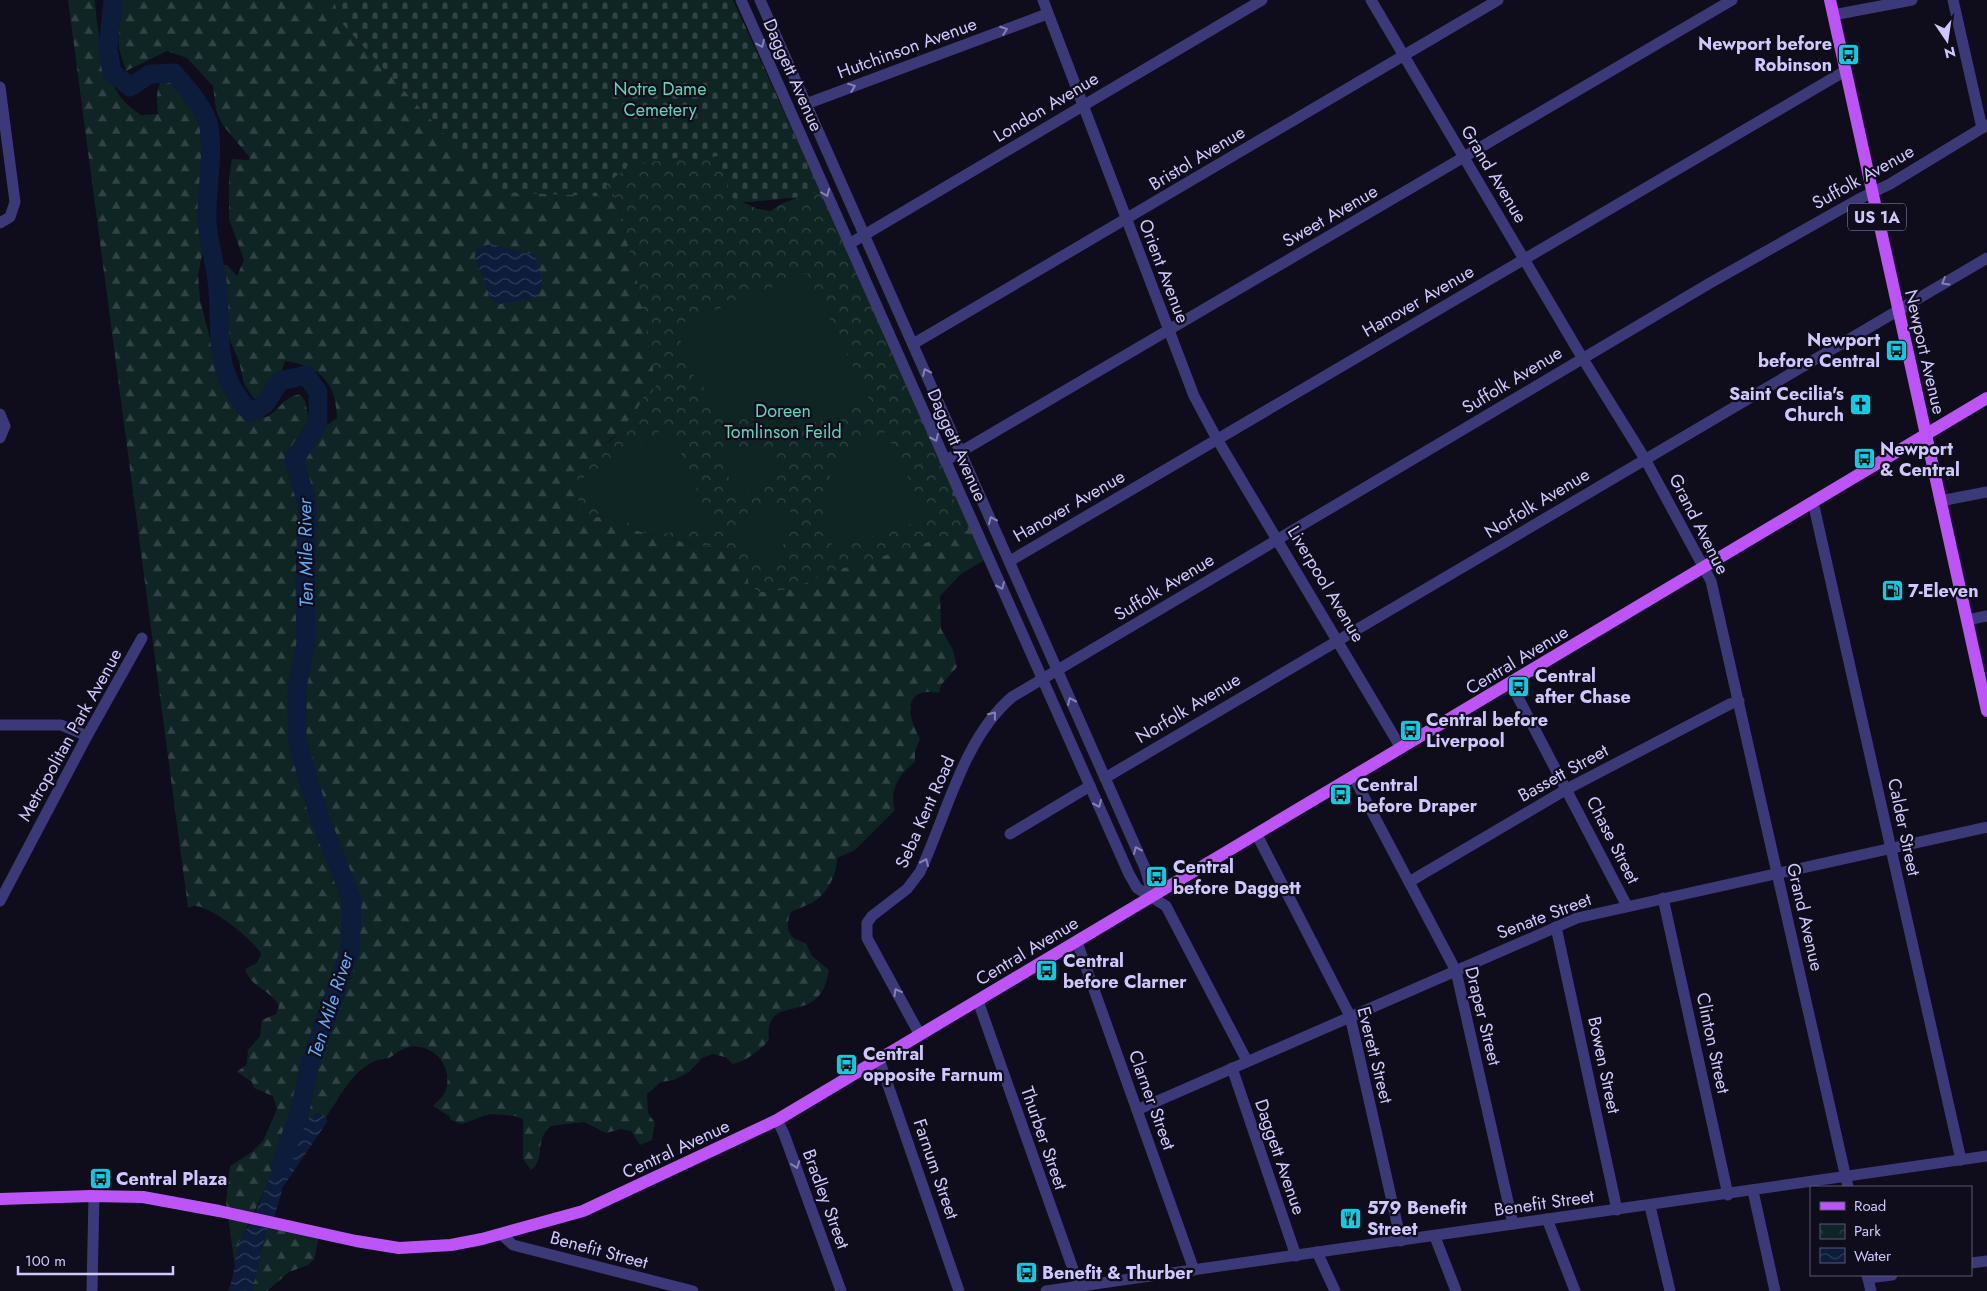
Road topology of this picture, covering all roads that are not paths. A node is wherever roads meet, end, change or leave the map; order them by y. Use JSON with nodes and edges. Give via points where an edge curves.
{"nodes":[{"id":1,"x":741,"y":0,"type":"edge"},
{"id":2,"x":760,"y":0,"type":"edge"},
{"id":3,"x":1043,"y":0,"type":"edge"},
{"id":4,"x":1262,"y":0,"type":"edge"},
{"id":5,"x":1371,"y":0,"type":"edge"},
{"id":6,"x":1498,"y":0,"type":"edge"},
{"id":7,"x":1732,"y":0,"type":"edge"},
{"id":8,"x":1830,"y":0,"type":"edge"},
{"id":9,"x":1912,"y":0,"type":"edge"},
{"id":10,"x":1953,"y":0,"type":"edge"},
{"id":11,"x":1047,"y":14,"type":"junction"},
{"id":12,"x":1833,"y":15,"type":"junction"},
{"id":13,"x":1403,"y":55,"type":"junction"},
{"id":14,"x":1845,"y":71,"type":"junction"},
{"id":15,"x":0,"y":87,"type":"edge"},
{"id":16,"x":806,"y":104,"type":"junction"},
{"id":17,"x":1082,"y":106,"type":"junction"},
{"id":18,"x":1984,"y":127,"type":"edge"},
{"id":19,"x":1464,"y":158,"type":"junction"},
{"id":20,"x":1872,"y":194,"type":"junction"},
{"id":21,"x":1126,"y":220,"type":"junction"},
{"id":22,"x":0,"y":223,"type":"edge"},
{"id":23,"x":866,"y":234,"type":"junction"},
{"id":24,"x":849,"y":244,"type":"junction"},
{"id":25,"x":1987,"y":258,"type":"edge"},
{"id":26,"x":1525,"y":259,"type":"junction"},
{"id":27,"x":1897,"y":309,"type":"junction"},
{"id":28,"x":1168,"y":331,"type":"junction"},
{"id":29,"x":913,"y":344,"type":"junction"},
{"id":30,"x":1583,"y":359,"type":"junction"},
{"id":31,"x":1987,"y":398,"type":"edge"},
{"id":32,"x":0,"y":414,"type":"edge"},
{"id":33,"x":1926,"y":434,"type":"junction"},
{"id":34,"x":0,"y":438,"type":"edge"},
{"id":35,"x":1217,"y":440,"type":"junction"},
{"id":36,"x":962,"y":452,"type":"junction"},
{"id":37,"x":1645,"y":459,"type":"junction"},
{"id":38,"x":945,"y":461,"type":"junction"},
{"id":39,"x":1987,"y":492,"type":"edge"},
{"id":40,"x":1940,"y":501,"type":"junction"},
{"id":41,"x":1813,"y":502,"type":"junction"},
{"id":42,"x":1278,"y":539,"type":"junction"},
{"id":43,"x":1010,"y":561,"type":"junction"},
{"id":44,"x":1704,"y":567,"type":"junction"},
{"id":45,"x":1987,"y":616,"type":"edge"},
{"id":46,"x":1967,"y":620,"type":"junction"},
{"id":47,"x":142,"y":638,"type":"dead end"},
{"id":48,"x":1339,"y":640,"type":"junction"},
{"id":49,"x":1058,"y":670,"type":"junction"},
{"id":50,"x":1042,"y":679,"type":"junction"},
{"id":51,"x":1511,"y":684,"type":"junction"},
{"id":52,"x":1739,"y":701,"type":"junction"},
{"id":53,"x":1987,"y":711,"type":"edge"},
{"id":54,"x":0,"y":725,"type":"edge"},
{"id":55,"x":87,"y":736,"type":"junction"},
{"id":56,"x":1401,"y":748,"type":"junction"},
{"id":57,"x":1353,"y":776,"type":"junction"},
{"id":58,"x":1105,"y":778,"type":"junction"},
{"id":59,"x":1090,"y":786,"type":"junction"},
{"id":60,"x":1567,"y":789,"type":"junction"},
{"id":61,"x":1987,"y":827,"type":"edge"},
{"id":62,"x":1010,"y":834,"type":"dead end"},
{"id":63,"x":1257,"y":835,"type":"junction"},
{"id":64,"x":1891,"y":848,"type":"junction"},
{"id":65,"x":1776,"y":872,"type":"junction"},
{"id":66,"x":1409,"y":882,"type":"junction"},
{"id":67,"x":1152,"y":896,"type":"junction"},
{"id":68,"x":1663,"y":898,"type":"junction"},
{"id":69,"x":0,"y":901,"type":"edge"},
{"id":70,"x":1627,"y":906,"type":"junction"},
{"id":71,"x":1556,"y":927,"type":"junction"},
{"id":72,"x":1077,"y":942,"type":"junction"},
{"id":73,"x":1456,"y":971,"type":"junction"},
{"id":74,"x":978,"y":1001,"type":"junction"},
{"id":75,"x":1350,"y":1016,"type":"junction"},
{"id":76,"x":920,"y":1035,"type":"junction"},
{"id":77,"x":879,"y":1059,"type":"junction"},
{"id":78,"x":1247,"y":1061,"type":"junction"},
{"id":79,"x":1232,"y":1068,"type":"junction"},
{"id":80,"x":1137,"y":1110,"type":"junction"},
{"id":81,"x":778,"y":1120,"type":"junction"},
{"id":82,"x":1987,"y":1156,"type":"edge"},
{"id":83,"x":1961,"y":1160,"type":"junction"},
{"id":84,"x":1847,"y":1182,"type":"edge"},
{"id":85,"x":1753,"y":1192,"type":"junction"},
{"id":86,"x":1728,"y":1195,"type":"junction"},
{"id":87,"x":94,"y":1196,"type":"junction"},
{"id":88,"x":0,"y":1199,"type":"edge"},
{"id":89,"x":1650,"y":1206,"type":"junction"},
{"id":90,"x":1617,"y":1210,"type":"junction"},
{"id":91,"x":1547,"y":1219,"type":"junction"},
{"id":92,"x":1513,"y":1224,"type":"junction"},
{"id":93,"x":501,"y":1234,"type":"junction"},
{"id":94,"x":1435,"y":1237,"type":"junction"},
{"id":95,"x":1401,"y":1241,"type":"junction"},
{"id":96,"x":1317,"y":1252,"type":"junction"},
{"id":97,"x":1296,"y":1256,"type":"junction"},
{"id":98,"x":1987,"y":1261,"type":"edge"},
{"id":99,"x":1972,"y":1263,"type":"edge"},
{"id":100,"x":1194,"y":1270,"type":"junction"},
{"id":101,"x":1868,"y":1277,"type":"edge"},
{"id":102,"x":647,"y":1286,"type":"edge"},
{"id":103,"x":1079,"y":1286,"type":"junction"},
{"id":104,"x":1095,"y":1288,"type":"edge"},
{"id":105,"x":92,"y":1291,"type":"edge"},
{"id":106,"x":693,"y":1291,"type":"edge"},
{"id":107,"x":841,"y":1291,"type":"edge"},
{"id":108,"x":959,"y":1291,"type":"edge"},
{"id":109,"x":1046,"y":1291,"type":"edge"},
{"id":110,"x":1335,"y":1291,"type":"edge"},
{"id":111,"x":1456,"y":1291,"type":"edge"},
{"id":112,"x":1575,"y":1291,"type":"edge"},
{"id":113,"x":1670,"y":1291,"type":"edge"},
{"id":114,"x":1775,"y":1291,"type":"edge"},
{"id":115,"x":1871,"y":1291,"type":"edge"}],
"edges":[{"from":1,"to":24,"type":"street","name":"Daggett Avenue","one_way":true},
{"from":2,"to":16,"type":"street","name":"Daggett Avenue"},
{"from":3,"to":11,"type":"street","name":"Orient Avenue"},
{"from":4,"to":17,"type":"street","name":"London Avenue"},
{"from":5,"to":13,"type":"street","name":"Grand Avenue"},
{"from":6,"to":13,"type":"street","name":"Bristol Avenue"},
{"from":7,"to":19,"type":"street","name":"Sweet Avenue"},
{"from":8,"to":12,"type":"main road","name":"Newport Avenue","number":"US 1A"},
{"from":9,"to":12,"type":"street"},
{"from":10,"to":18,"type":"street"},
{"from":16,"to":11,"type":"street","name":"Hutchinson Avenue","one_way":true},
{"from":11,"to":17,"type":"street","name":"Orient Avenue"},
{"from":12,"to":14,"type":"main road","name":"Newport Avenue","number":"US 1A"},
{"from":13,"to":19,"type":"street","name":"Grand Avenue"},
{"from":13,"to":21,"type":"street","name":"Bristol Avenue"},
{"from":14,"to":20,"type":"main road","name":"Newport Avenue","number":"US 1A"},
{"from":14,"to":26,"type":"street","name":"Hanover Avenue"},
{"from":15,"to":22,"type":"street","via":[[15,202],[10,217]]},
{"from":16,"to":23,"type":"street","name":"Daggett Avenue"},
{"from":17,"to":21,"type":"street","name":"Orient Avenue"},
{"from":17,"to":23,"type":"street","name":"London Avenue"},
{"from":18,"to":20,"type":"street","name":"Suffolk Avenue"},
{"from":19,"to":26,"type":"street","name":"Grand Avenue"},
{"from":19,"to":28,"type":"street","name":"Sweet Avenue"},
{"from":20,"to":27,"type":"main road","name":"Newport Avenue","number":"US 1A"},
{"from":20,"to":30,"type":"street","name":"Suffolk Avenue","via":[[1859,198]]},
{"from":21,"to":28,"type":"street","name":"Orient Avenue"},
{"from":21,"to":29,"type":"street","name":"Bristol Avenue"},
{"from":23,"to":24,"type":"street","name":"London Avenue"},
{"from":23,"to":29,"type":"street","name":"Daggett Avenue"},
{"from":24,"to":38,"type":"street","name":"Daggett Avenue","one_way":true},
{"from":25,"to":27,"type":"street","name":"Norfolk Avenue","one_way":true},
{"from":26,"to":30,"type":"street","name":"Grand Avenue"},
{"from":26,"to":35,"type":"street","name":"Hanover Avenue"},
{"from":27,"to":33,"type":"main road","name":"Newport Avenue","number":"US 1A"},
{"from":27,"to":37,"type":"street","name":"Norfolk Avenue"},
{"from":28,"to":35,"type":"street","name":"Orient Avenue","via":[[1194,396]]},
{"from":28,"to":36,"type":"street","name":"Sweet Avenue"},
{"from":36,"to":29,"type":"street","name":"Daggett Avenue","one_way":true},
{"from":30,"to":37,"type":"street","name":"Grand Avenue"},
{"from":30,"to":42,"type":"street","name":"Suffolk Avenue"},
{"from":31,"to":33,"type":"main road","name":"Central Avenue"},
{"from":32,"to":34,"type":"street","via":[[5,426]]},
{"from":33,"to":40,"type":"main road","name":"Newport Avenue","number":"US 1A"},
{"from":33,"to":41,"type":"main road","name":"Central Avenue"},
{"from":35,"to":42,"type":"street","name":"Liverpool Avenue"},
{"from":35,"to":43,"type":"street","name":"Hanover Avenue"},
{"from":36,"to":38,"type":"street","name":"Sweet Avenue"},
{"from":43,"to":36,"type":"street","name":"Daggett Avenue","one_way":true},
{"from":37,"to":44,"type":"street","name":"Grand Avenue"},
{"from":37,"to":48,"type":"street","name":"Norfolk Avenue"},
{"from":38,"to":50,"type":"street","name":"Daggett Avenue","one_way":true},
{"from":39,"to":40,"type":"street"},
{"from":40,"to":46,"type":"main road","name":"Newport Avenue","number":"US 1A"},
{"from":41,"to":44,"type":"main road","name":"Central Avenue"},
{"from":41,"to":64,"type":"street","name":"Calder Street"},
{"from":42,"to":48,"type":"street","name":"Liverpool Avenue"},
{"from":42,"to":49,"type":"street","name":"Suffolk Avenue"},
{"from":43,"to":49,"type":"street","name":"Daggett Avenue"},
{"from":44,"to":51,"type":"main road","name":"Central Avenue"},
{"from":44,"to":52,"type":"street","name":"Grand Avenue","via":[[1711,582]]},
{"from":45,"to":46,"type":"street"},
{"from":46,"to":53,"type":"main road","name":"Newport Avenue","number":"US 1A"},
{"from":47,"to":55,"type":"street","name":"Metropolitan Park Avenue"},
{"from":48,"to":56,"type":"street","name":"Liverpool Avenue"},
{"from":48,"to":58,"type":"street","name":"Norfolk Avenue"},
{"from":49,"to":50,"type":"street","name":"Seba Kent Road"},
{"from":58,"to":49,"type":"street","name":"Daggett Avenue","one_way":true},
{"from":50,"to":59,"type":"street","name":"Daggett Avenue"},
{"from":76,"to":50,"type":"street","name":"Seba Kent Road","one_way":true,"via":[[867,938],[867,923],[907,889],[920,872],[984,727],[1012,696]]},
{"from":51,"to":56,"type":"main road","name":"Central Avenue"},
{"from":51,"to":60,"type":"street","name":"Chase Street"},
{"from":52,"to":60,"type":"street","name":"Bassett Street"},
{"from":52,"to":65,"type":"street","name":"Grand Avenue"},
{"from":54,"to":55,"type":"street","via":[[61,725]]},
{"from":55,"to":69,"type":"street","name":"Metropolitan Park Avenue"},
{"from":56,"to":57,"type":"main road","name":"Central Avenue"},
{"from":57,"to":63,"type":"main road","name":"Central Avenue"},
{"from":57,"to":66,"type":"street","name":"Draper Street"},
{"from":67,"to":58,"type":"street","name":"Daggett Avenue","one_way":true,"via":[[1145,868]]},
{"from":59,"to":62,"type":"street"},
{"from":59,"to":67,"type":"street","name":"Daggett Avenue","one_way":true,"via":[[1133,882]]},
{"from":60,"to":66,"type":"street","name":"Bassett Street"},
{"from":60,"to":70,"type":"street","name":"Chase Street"},
{"from":61,"to":64,"type":"street","name":"Senate Street"},
{"from":63,"to":67,"type":"main road","name":"Central Avenue"},
{"from":63,"to":75,"type":"street","name":"Everett Street"},
{"from":64,"to":65,"type":"street","name":"Senate Street"},
{"from":64,"to":83,"type":"street","name":"Calder Street"},
{"from":65,"to":68,"type":"street","name":"Senate Street"},
{"from":65,"to":84,"type":"street","name":"Grand Avenue"},
{"from":66,"to":73,"type":"street","name":"Draper Street"},
{"from":67,"to":72,"type":"main road","name":"Central Avenue"},
{"from":67,"to":78,"type":"street","name":"Daggett Avenue","via":[[1166,906]]},
{"from":68,"to":70,"type":"street","name":"Senate Street"},
{"from":68,"to":86,"type":"street","name":"Clinton Street"},
{"from":70,"to":71,"type":"street","name":"Senate Street","via":[[1577,918]]},
{"from":71,"to":73,"type":"street","name":"Senate Street"},
{"from":71,"to":90,"type":"street","name":"Bowen Street"},
{"from":72,"to":74,"type":"main road","name":"Central Avenue"},
{"from":72,"to":80,"type":"street","name":"Clarner Street"},
{"from":73,"to":75,"type":"street","name":"Senate Street"},
{"from":73,"to":92,"type":"street","name":"Draper Street"},
{"from":74,"to":76,"type":"main road","name":"Central Avenue"},
{"from":74,"to":103,"type":"street","name":"Thurber Street"},
{"from":75,"to":78,"type":"street","name":"Senate Street"},
{"from":75,"to":95,"type":"street","name":"Everett Street"},
{"from":76,"to":77,"type":"main road","name":"Central Avenue"},
{"from":77,"to":81,"type":"main road","name":"Central Avenue"},
{"from":77,"to":108,"type":"street","name":"Farnum Street"},
{"from":78,"to":79,"type":"street","name":"Senate Street"},
{"from":79,"to":80,"type":"street","name":"Senate Street"},
{"from":79,"to":97,"type":"street","name":"Daggett Avenue"},
{"from":80,"to":100,"type":"street","name":"Clarner Street"},
{"from":81,"to":93,"type":"main road","name":"Central Avenue","via":[[583,1211]]},
{"from":81,"to":107,"type":"street","name":"Bradley Street","one_way":true},
{"from":82,"to":83,"type":"street","name":"Benefit Street"},
{"from":83,"to":84,"type":"street","name":"Benefit Street"},
{"from":84,"to":85,"type":"street","name":"Benefit Street"},
{"from":85,"to":86,"type":"street","name":"Benefit Street"},
{"from":85,"to":114,"type":"street"},
{"from":86,"to":89,"type":"street","name":"Benefit Street"},
{"from":87,"to":88,"type":"main road","name":"Central Avenue"},
{"from":87,"to":93,"type":"main road","name":"Central Avenue","via":[[161,1200],[399,1248],[451,1245]]},
{"from":87,"to":105,"type":"street"},
{"from":89,"to":90,"type":"street","name":"Benefit Street"},
{"from":89,"to":113,"type":"street"},
{"from":90,"to":91,"type":"street","name":"Benefit Street"},
{"from":91,"to":92,"type":"street","name":"Benefit Street"},
{"from":91,"to":112,"type":"street"},
{"from":92,"to":94,"type":"street","name":"Benefit Street"},
{"from":93,"to":102,"type":"street","name":"Benefit Street","via":[[513,1245]]},
{"from":94,"to":95,"type":"street","name":"Benefit Street"},
{"from":94,"to":111,"type":"street"},
{"from":95,"to":96,"type":"street","name":"Benefit Street"},
{"from":96,"to":97,"type":"street","name":"Benefit Street"},
{"from":96,"to":110,"type":"street"},
{"from":97,"to":100,"type":"street","name":"Benefit Street"},
{"from":98,"to":99,"type":"street"},
{"from":100,"to":104,"type":"street","name":"Benefit Street"},
{"from":101,"to":115,"type":"street"},
{"from":102,"to":106,"type":"street","name":"Benefit Street"},
{"from":103,"to":104,"type":"street","name":"Benefit Street"},
{"from":103,"to":109,"type":"street","name":"Benefit Street"}]}
